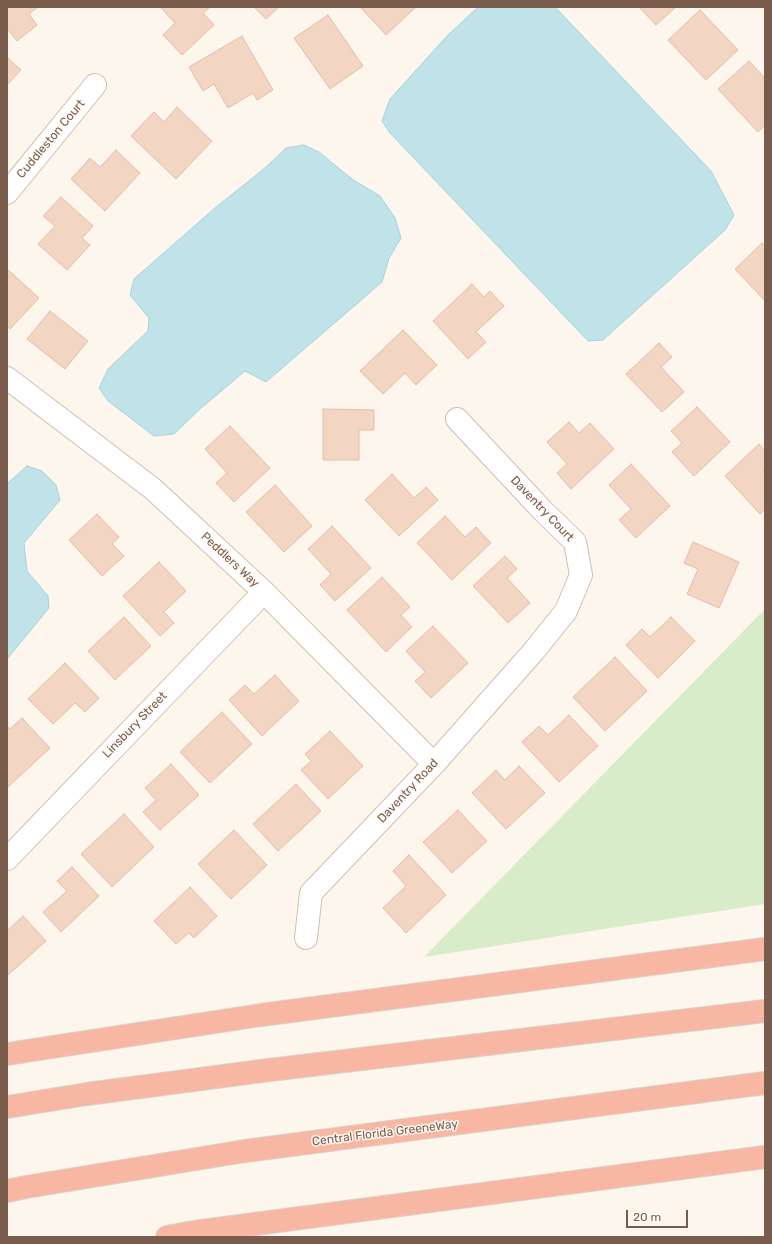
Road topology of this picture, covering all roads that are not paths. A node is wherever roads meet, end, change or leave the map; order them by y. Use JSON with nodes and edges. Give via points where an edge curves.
{"nodes":[{"id":1,"x":95,"y":86,"type":"dead end"},
{"id":2,"x":7,"y":192,"type":"edge"},
{"id":3,"x":7,"y":378,"type":"edge"},
{"id":4,"x":458,"y":419,"type":"dead end"},
{"id":5,"x":264,"y":592,"type":"junction"},
{"id":6,"x":533,"y":652,"type":"joint"},
{"id":7,"x":434,"y":764,"type":"junction"},
{"id":8,"x":7,"y":859,"type":"edge"},
{"id":9,"x":306,"y":938,"type":"dead end"},
{"id":10,"x":762,"y":949,"type":"edge"},
{"id":11,"x":765,"y":1011,"type":"edge"},
{"id":12,"x":7,"y":1054,"type":"edge"},
{"id":13,"x":765,"y":1083,"type":"edge"},
{"id":14,"x":7,"y":1107,"type":"edge"},
{"id":15,"x":765,"y":1157,"type":"edge"},
{"id":16,"x":7,"y":1191,"type":"edge"},
{"id":17,"x":166,"y":1237,"type":"edge"}],
"edges":[{"from":1,"to":2,"type":"street","name":"Cuddleston Court"},
{"from":3,"to":5,"type":"street","name":"Peddlers Way","via":[[153,489]]},
{"from":4,"to":6,"type":"street","name":"Daventry Court","via":[[575,542],[582,575],[566,611]]},
{"from":5,"to":7,"type":"street","name":"Peddlers Way"},
{"from":5,"to":8,"type":"street","name":"Linsbury Street"},
{"from":6,"to":7,"type":"street","name":"Daventry Road"},
{"from":7,"to":9,"type":"street","name":"Daventry Road","via":[[311,893]]},
{"from":10,"to":12,"type":"highway","via":[[261,1015]]},
{"from":11,"to":14,"type":"highway","via":[[277,1069]]},
{"from":13,"to":16,"type":"highway","name":"Central Florida GreeneWay","via":[[245,1151]]},
{"from":15,"to":17,"type":"highway"}]}
